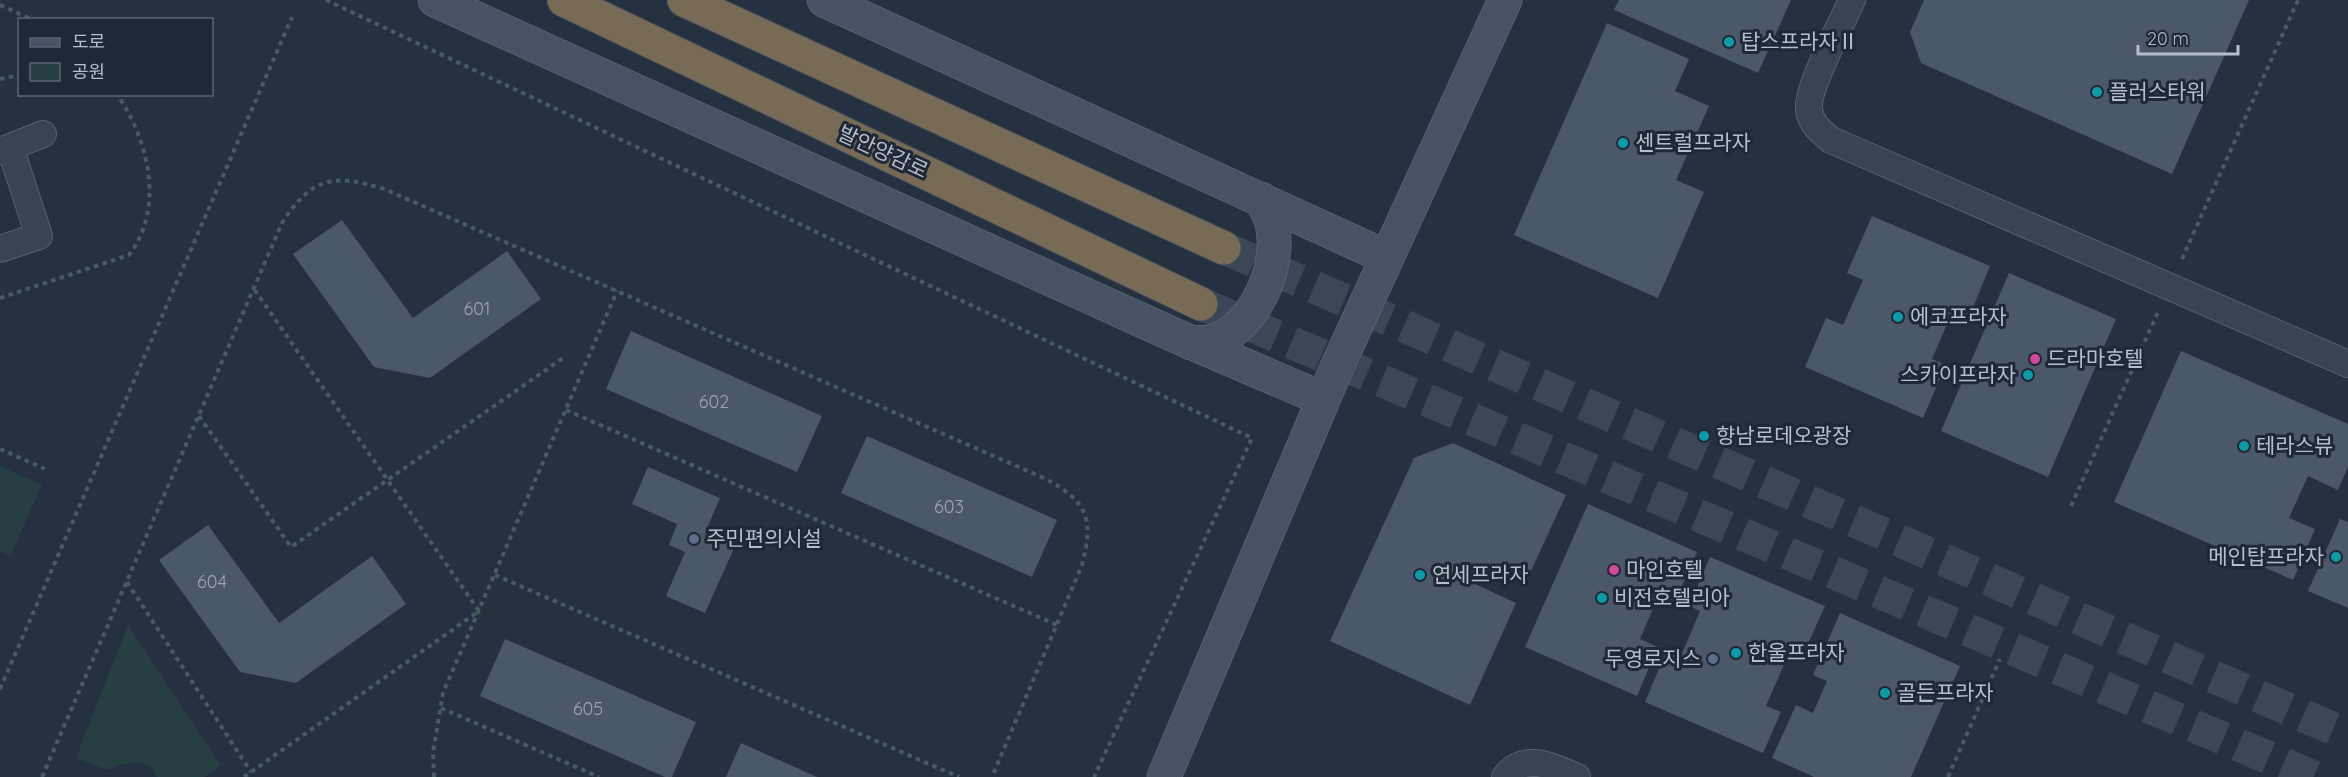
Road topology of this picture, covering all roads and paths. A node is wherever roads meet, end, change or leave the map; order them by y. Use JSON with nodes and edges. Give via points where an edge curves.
{"nodes":[{"id":1,"x":326,"y":0,"type":"edge"},
{"id":2,"x":435,"y":0,"type":"edge"},
{"id":3,"x":564,"y":0,"type":"edge"},
{"id":4,"x":684,"y":0,"type":"edge"},
{"id":5,"x":824,"y":0,"type":"edge"},
{"id":6,"x":1505,"y":0,"type":"edge"},
{"id":7,"x":1852,"y":0,"type":"edge"},
{"id":8,"x":2298,"y":0,"type":"edge"},
{"id":9,"x":0,"y":6,"type":"edge"},
{"id":10,"x":292,"y":17,"type":"dead end"},
{"id":11,"x":28,"y":18,"type":"edge"},
{"id":12,"x":18,"y":75,"type":"edge"},
{"id":13,"x":0,"y":79,"type":"edge"},
{"id":14,"x":118,"y":96,"type":"edge"},
{"id":15,"x":43,"y":134,"type":"dead end"},
{"id":16,"x":5,"y":149,"type":"edge"},
{"id":17,"x":1261,"y":199,"type":"junction"},
{"id":18,"x":1224,"y":248,"type":"tunnel mouth"},
{"id":19,"x":0,"y":249,"type":"edge"},
{"id":20,"x":1386,"y":257,"type":"junction"},
{"id":21,"x":2169,"y":287,"type":"junction"},
{"id":22,"x":254,"y":289,"type":"junction"},
{"id":23,"x":617,"y":291,"type":"junction"},
{"id":24,"x":0,"y":298,"type":"edge"},
{"id":25,"x":1201,"y":304,"type":"tunnel mouth"},
{"id":26,"x":1191,"y":343,"type":"junction"},
{"id":27,"x":566,"y":356,"type":"dead end"},
{"id":28,"x":2348,"y":364,"type":"edge"},
{"id":29,"x":1323,"y":399,"type":"junction"},
{"id":30,"x":566,"y":410,"type":"junction"},
{"id":31,"x":199,"y":416,"type":"junction"},
{"id":32,"x":0,"y":449,"type":"edge"},
{"id":33,"x":45,"y":469,"type":"dead end"},
{"id":34,"x":388,"y":480,"type":"junction"},
{"id":35,"x":2071,"y":506,"type":"dead end"},
{"id":36,"x":494,"y":574,"type":"junction"},
{"id":37,"x":126,"y":582,"type":"junction"},
{"id":38,"x":479,"y":610,"type":"junction"},
{"id":39,"x":1057,"y":625,"type":"junction"},
{"id":40,"x":2000,"y":658,"type":"dead end"},
{"id":41,"x":0,"y":689,"type":"edge"},
{"id":42,"x":441,"y":708,"type":"junction"},
{"id":43,"x":251,"y":772,"type":"junction"},
{"id":44,"x":42,"y":777,"type":"edge"},
{"id":45,"x":244,"y":777,"type":"edge"},
{"id":46,"x":434,"y":777,"type":"edge"},
{"id":47,"x":598,"y":777,"type":"edge"},
{"id":48,"x":959,"y":777,"type":"edge"},
{"id":49,"x":992,"y":777,"type":"edge"},
{"id":50,"x":1094,"y":777,"type":"edge"},
{"id":51,"x":1164,"y":777,"type":"edge"},
{"id":52,"x":1505,"y":777,"type":"edge"},
{"id":53,"x":1577,"y":777,"type":"edge"},
{"id":54,"x":1948,"y":777,"type":"edge"}],
"edges":[{"from":1,"to":50,"type":"path","via":[[1252,438]]},
{"from":2,"to":26,"type":"street"},
{"from":3,"to":25,"type":"highway","name":"발안양감로"},
{"from":4,"to":18,"type":"highway"},
{"from":5,"to":17,"type":"street"},
{"from":6,"to":20,"type":"street"},
{"from":7,"to":21,"type":"street","via":[[1809,97],[1813,121],[1820,132]]},
{"from":8,"to":21,"type":"path"},
{"from":9,"to":11,"type":"path"},
{"from":10,"to":41,"type":"path"},
{"from":12,"to":13,"type":"path"},
{"from":14,"to":24,"type":"path","via":[[136,131],[149,172],[151,197],[141,240],[129,255]]},
{"from":15,"to":16,"type":"street"},
{"from":16,"to":19,"type":"street","via":[[39,236]]},
{"from":17,"to":20,"type":"street"},
{"from":17,"to":26,"type":"street","via":[[1271,220],[1274,243],[1263,294],[1229,333],[1210,342]]},
{"from":20,"to":29,"type":"street"},
{"from":21,"to":28,"type":"street"},
{"from":21,"to":35,"type":"path"},
{"from":22,"to":23,"type":"path","via":[[282,223],[299,197],[324,182],[353,180],[384,189]]},
{"from":22,"to":31,"type":"path"},
{"from":22,"to":34,"type":"path"},
{"from":23,"to":30,"type":"path"},
{"from":23,"to":39,"type":"path","via":[[1070,492],[1086,515],[1089,539]]},
{"from":26,"to":29,"type":"street"},
{"from":27,"to":34,"type":"path"},
{"from":29,"to":51,"type":"street"},
{"from":30,"to":36,"type":"path"},
{"from":30,"to":39,"type":"path"},
{"from":31,"to":34,"type":"path","via":[[291,547]]},
{"from":31,"to":37,"type":"path"},
{"from":32,"to":33,"type":"path"},
{"from":34,"to":38,"type":"path"},
{"from":36,"to":38,"type":"path"},
{"from":36,"to":48,"type":"path"},
{"from":37,"to":43,"type":"path"},
{"from":37,"to":44,"type":"path"},
{"from":38,"to":42,"type":"path","via":[[443,693]]},
{"from":38,"to":43,"type":"path"},
{"from":39,"to":49,"type":"path"},
{"from":40,"to":54,"type":"path"},
{"from":42,"to":46,"type":"path","via":[[433,752]]},
{"from":42,"to":47,"type":"path"},
{"from":43,"to":45,"type":"path"},
{"from":52,"to":53,"type":"street","via":[[1532,762],[1545,763]]}]}
